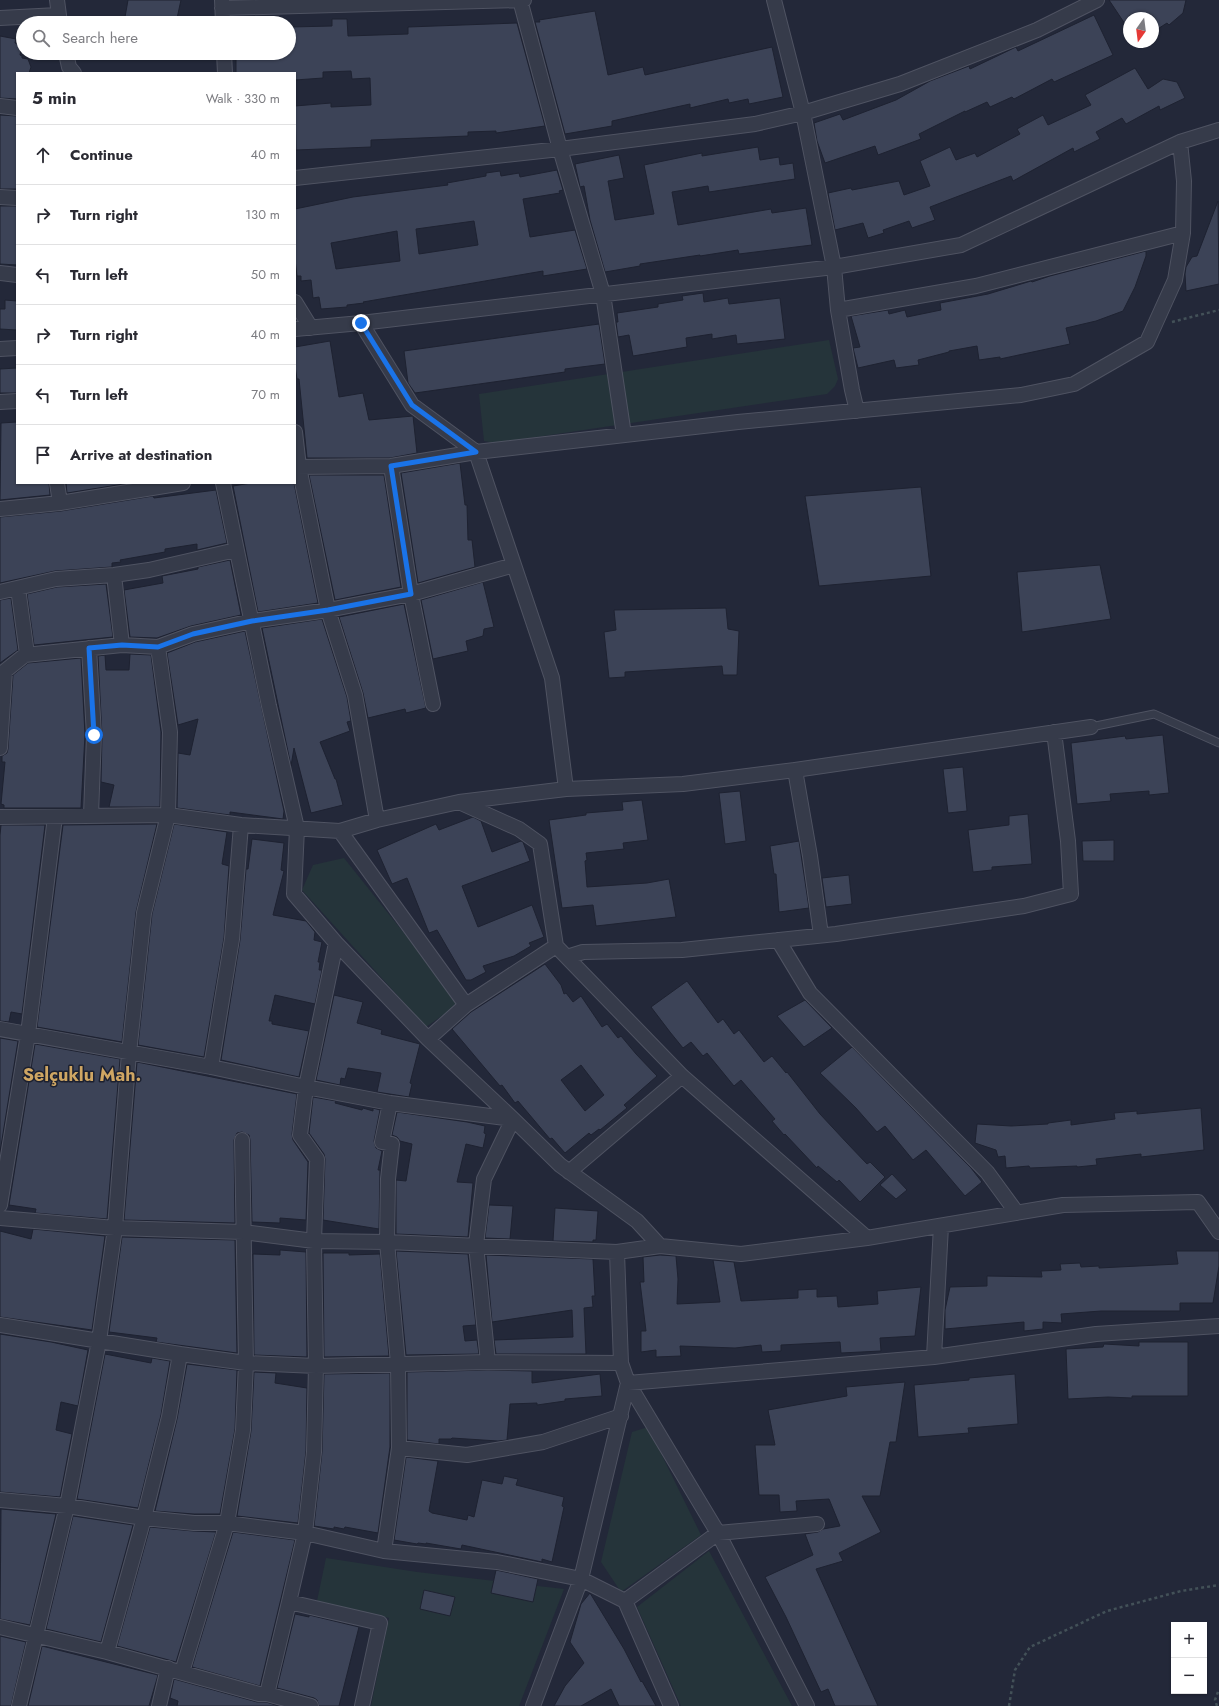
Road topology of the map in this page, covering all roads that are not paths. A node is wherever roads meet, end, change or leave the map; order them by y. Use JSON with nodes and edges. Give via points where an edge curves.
{"nodes":[{"id":1,"x":57,"y":0,"type":"edge"},
{"id":2,"x":521,"y":0,"type":"edge"},
{"id":3,"x":774,"y":0,"type":"edge"},
{"id":4,"x":1097,"y":0,"type":"edge"},
{"id":5,"x":222,"y":4,"type":"edge"},
{"id":6,"x":59,"y":16,"type":"edge"},
{"id":7,"x":223,"y":16,"type":"edge"},
{"id":8,"x":0,"y":18,"type":"edge"},
{"id":9,"x":16,"y":18,"type":"edge"},
{"id":10,"x":68,"y":60,"type":"edge"},
{"id":11,"x":224,"y":60,"type":"edge"},
{"id":12,"x":73,"y":72,"type":"edge"},
{"id":13,"x":225,"y":72,"type":"edge"},
{"id":14,"x":0,"y":106,"type":"edge"},
{"id":15,"x":16,"y":108,"type":"edge"},
{"id":16,"x":803,"y":113,"type":"junction"},
{"id":17,"x":1219,"y":130,"type":"edge"},
{"id":18,"x":1180,"y":142,"type":"junction"},
{"id":19,"x":560,"y":149,"type":"junction"},
{"id":20,"x":296,"y":178,"type":"edge"},
{"id":21,"x":0,"y":197,"type":"edge"},
{"id":22,"x":16,"y":198,"type":"edge"},
{"id":23,"x":1183,"y":233,"type":"junction"},
{"id":24,"x":834,"y":267,"type":"junction"},
{"id":25,"x":0,"y":273,"type":"edge"},
{"id":26,"x":16,"y":275,"type":"edge"},
{"id":27,"x":603,"y":294,"type":"junction"},
{"id":28,"x":296,"y":304,"type":"edge"},
{"id":29,"x":838,"y":310,"type":"junction"},
{"id":30,"x":361,"y":323,"type":"junction"},
{"id":31,"x":311,"y":328,"type":"junction"},
{"id":32,"x":296,"y":329,"type":"edge"},
{"id":33,"x":16,"y":348,"type":"edge"},
{"id":34,"x":0,"y":349,"type":"edge"},
{"id":35,"x":16,"y":401,"type":"edge"},
{"id":36,"x":0,"y":402,"type":"edge"},
{"id":37,"x":858,"y":411,"type":"junction"},
{"id":38,"x":624,"y":435,"type":"junction"},
{"id":39,"x":296,"y":450,"type":"edge"},
{"id":40,"x":476,"y":452,"type":"junction"},
{"id":41,"x":391,"y":466,"type":"junction"},
{"id":42,"x":297,"y":467,"type":"edge"},
{"id":43,"x":57,"y":484,"type":"edge"},
{"id":44,"x":177,"y":484,"type":"edge"},
{"id":45,"x":223,"y":484,"type":"edge"},
{"id":46,"x":60,"y":502,"type":"junction"},
{"id":47,"x":0,"y":509,"type":"edge"},
{"id":48,"x":236,"y":550,"type":"junction"},
{"id":49,"x":514,"y":565,"type":"junction"},
{"id":50,"x":114,"y":575,"type":"junction"},
{"id":51,"x":18,"y":588,"type":"junction"},
{"id":52,"x":0,"y":592,"type":"edge"},
{"id":53,"x":411,"y":594,"type":"junction"},
{"id":54,"x":328,"y":610,"type":"junction"},
{"id":55,"x":252,"y":621,"type":"junction"},
{"id":56,"x":122,"y":645,"type":"junction"},
{"id":57,"x":158,"y":647,"type":"junction"},
{"id":58,"x":89,"y":648,"type":"junction"},
{"id":59,"x":27,"y":654,"type":"junction"},
{"id":60,"x":432,"y":704,"type":"dead end"},
{"id":61,"x":1092,"y":726,"type":"joint"},
{"id":62,"x":1054,"y":732,"type":"junction"},
{"id":63,"x":1219,"y":743,"type":"edge"},
{"id":64,"x":0,"y":748,"type":"edge"},
{"id":65,"x":795,"y":770,"type":"junction"},
{"id":66,"x":566,"y":789,"type":"junction"},
{"id":67,"x":459,"y":802,"type":"junction"},
{"id":68,"x":91,"y":815,"type":"junction"},
{"id":69,"x":168,"y":815,"type":"junction"},
{"id":70,"x":0,"y":817,"type":"edge"},
{"id":71,"x":55,"y":817,"type":"junction"},
{"id":72,"x":376,"y":820,"type":"junction"},
{"id":73,"x":242,"y":825,"type":"junction"},
{"id":74,"x":297,"y":828,"type":"junction"},
{"id":75,"x":340,"y":831,"type":"junction"},
{"id":76,"x":821,"y":935,"type":"junction"},
{"id":77,"x":778,"y":940,"type":"junction"},
{"id":78,"x":336,"y":942,"type":"junction"},
{"id":79,"x":556,"y":946,"type":"junction"},
{"id":80,"x":567,"y":957,"type":"junction"},
{"id":81,"x":466,"y":1005,"type":"junction"},
{"id":82,"x":0,"y":1029,"type":"edge"},
{"id":83,"x":28,"y":1034,"type":"junction"},
{"id":84,"x":428,"y":1039,"type":"junction"},
{"id":85,"x":130,"y":1053,"type":"junction"},
{"id":86,"x":211,"y":1067,"type":"junction"},
{"id":87,"x":682,"y":1076,"type":"junction"},
{"id":88,"x":306,"y":1087,"type":"junction"},
{"id":89,"x":390,"y":1103,"type":"junction"},
{"id":90,"x":513,"y":1119,"type":"junction"},
{"id":91,"x":242,"y":1140,"type":"dead end"},
{"id":92,"x":569,"y":1172,"type":"junction"},
{"id":93,"x":3,"y":1174,"type":"edge"},
{"id":94,"x":0,"y":1205,"type":"edge"},
{"id":95,"x":1017,"y":1213,"type":"junction"},
{"id":96,"x":0,"y":1218,"type":"edge"},
{"id":97,"x":941,"y":1226,"type":"junction"},
{"id":98,"x":115,"y":1228,"type":"junction"},
{"id":99,"x":243,"y":1232,"type":"junction"},
{"id":100,"x":1219,"y":1232,"type":"edge"},
{"id":101,"x":867,"y":1238,"type":"junction"},
{"id":102,"x":314,"y":1241,"type":"junction"},
{"id":103,"x":387,"y":1242,"type":"junction"},
{"id":104,"x":476,"y":1246,"type":"junction"},
{"id":105,"x":660,"y":1246,"type":"junction"},
{"id":106,"x":617,"y":1252,"type":"junction"},
{"id":107,"x":0,"y":1325,"type":"edge"},
{"id":108,"x":1219,"y":1326,"type":"edge"},
{"id":109,"x":100,"y":1341,"type":"junction"},
{"id":110,"x":180,"y":1354,"type":"junction"},
{"id":111,"x":934,"y":1357,"type":"junction"},
{"id":112,"x":488,"y":1362,"type":"junction"},
{"id":113,"x":246,"y":1363,"type":"junction"},
{"id":114,"x":398,"y":1363,"type":"junction"},
{"id":115,"x":621,"y":1363,"type":"junction"},
{"id":116,"x":316,"y":1366,"type":"junction"},
{"id":117,"x":628,"y":1384,"type":"junction"},
{"id":118,"x":621,"y":1416,"type":"junction"},
{"id":119,"x":399,"y":1448,"type":"junction"},
{"id":120,"x":0,"y":1500,"type":"edge"},
{"id":121,"x":67,"y":1506,"type":"junction"},
{"id":122,"x":144,"y":1518,"type":"junction"},
{"id":123,"x":227,"y":1523,"type":"junction"},
{"id":124,"x":817,"y":1524,"type":"dead end"},
{"id":125,"x":305,"y":1533,"type":"junction"},
{"id":126,"x":718,"y":1534,"type":"junction"},
{"id":127,"x":384,"y":1551,"type":"junction"},
{"id":128,"x":581,"y":1579,"type":"junction"},
{"id":129,"x":625,"y":1601,"type":"junction"},
{"id":130,"x":289,"y":1602,"type":"junction"},
{"id":131,"x":0,"y":1627,"type":"edge"},
{"id":132,"x":36,"y":1635,"type":"junction"},
{"id":133,"x":107,"y":1652,"type":"junction"},
{"id":134,"x":168,"y":1668,"type":"junction"},
{"id":135,"x":182,"y":1672,"type":"junction"},
{"id":136,"x":260,"y":1698,"type":"edge"},
{"id":137,"x":19,"y":1706,"type":"edge"},
{"id":138,"x":159,"y":1706,"type":"edge"},
{"id":139,"x":311,"y":1706,"type":"edge"},
{"id":140,"x":362,"y":1706,"type":"edge"},
{"id":141,"x":533,"y":1706,"type":"edge"},
{"id":142,"x":671,"y":1706,"type":"edge"},
{"id":143,"x":807,"y":1706,"type":"edge"}],
"edges":[{"from":1,"to":6,"type":"street"},
{"from":2,"to":5,"type":"street"},
{"from":2,"to":19,"type":"street"},
{"from":3,"to":16,"type":"street"},
{"from":4,"to":16,"type":"street","via":[[1037,30],[900,84]]},
{"from":5,"to":7,"type":"street"},
{"from":8,"to":9,"type":"street"},
{"from":10,"to":12,"type":"street"},
{"from":11,"to":13,"type":"street"},
{"from":14,"to":15,"type":"street"},
{"from":16,"to":19,"type":"street","via":[[755,124]]},
{"from":16,"to":24,"type":"street"},
{"from":17,"to":18,"type":"street"},
{"from":18,"to":23,"type":"street","via":[[1184,181]]},
{"from":18,"to":24,"type":"street","via":[[961,245]]},
{"from":19,"to":20,"type":"street"},
{"from":19,"to":27,"type":"street"},
{"from":21,"to":22,"type":"street"},
{"from":23,"to":29,"type":"street","via":[[976,286]]},
{"from":23,"to":37,"type":"street","via":[[1175,280],[1147,342],[1074,384],[1021,395]]},
{"from":24,"to":27,"type":"street"},
{"from":24,"to":29,"type":"street"},
{"from":25,"to":26,"type":"street"},
{"from":27,"to":30,"type":"street"},
{"from":27,"to":38,"type":"street"},
{"from":28,"to":31,"type":"street"},
{"from":29,"to":37,"type":"street"},
{"from":30,"to":31,"type":"street"},
{"from":30,"to":40,"type":"street","via":[[412,405]]},
{"from":31,"to":32,"type":"street"},
{"from":33,"to":34,"type":"street"},
{"from":35,"to":36,"type":"street"},
{"from":37,"to":38,"type":"street","via":[[817,413]]},
{"from":38,"to":40,"type":"street"},
{"from":39,"to":42,"type":"street"},
{"from":40,"to":41,"type":"street"},
{"from":40,"to":49,"type":"street"},
{"from":41,"to":42,"type":"street"},
{"from":41,"to":53,"type":"street"},
{"from":42,"to":54,"type":"street"},
{"from":43,"to":46,"type":"street"},
{"from":44,"to":46,"type":"street"},
{"from":45,"to":48,"type":"street"},
{"from":46,"to":47,"type":"street"},
{"from":48,"to":50,"type":"street","via":[[149,570]]},
{"from":48,"to":55,"type":"street"},
{"from":49,"to":53,"type":"street"},
{"from":49,"to":66,"type":"street","via":[[552,678]]},
{"from":50,"to":51,"type":"street","via":[[56,579]]},
{"from":50,"to":56,"type":"street"},
{"from":51,"to":52,"type":"street"},
{"from":51,"to":59,"type":"street"},
{"from":53,"to":54,"type":"street"},
{"from":53,"to":60,"type":"street"},
{"from":54,"to":55,"type":"street"},
{"from":54,"to":72,"type":"street","via":[[355,695]]},
{"from":55,"to":57,"type":"street","via":[[193,634]]},
{"from":55,"to":74,"type":"street"},
{"from":56,"to":57,"type":"street"},
{"from":56,"to":58,"type":"street"},
{"from":57,"to":69,"type":"street","via":[[170,732]]},
{"from":58,"to":59,"type":"street"},
{"from":58,"to":68,"type":"street","via":[[94,735]]},
{"from":59,"to":64,"type":"street","via":[[5,671]]},
{"from":61,"to":62,"type":"street"},
{"from":61,"to":63,"type":"lane","via":[[1154,714]]},
{"from":62,"to":65,"type":"street"},
{"from":62,"to":76,"type":"street","via":[[1068,841],[1071,894],[1024,906]]},
{"from":65,"to":66,"type":"street","via":[[683,784]]},
{"from":65,"to":76,"type":"street"},
{"from":66,"to":67,"type":"street"},
{"from":67,"to":72,"type":"street"},
{"from":67,"to":79,"type":"street","via":[[519,829],[540,844]]},
{"from":68,"to":69,"type":"street"},
{"from":68,"to":71,"type":"street"},
{"from":69,"to":73,"type":"street"},
{"from":69,"to":85,"type":"street","via":[[144,913]]},
{"from":70,"to":71,"type":"street"},
{"from":71,"to":83,"type":"street"},
{"from":72,"to":75,"type":"street"},
{"from":73,"to":74,"type":"street"},
{"from":73,"to":86,"type":"street","via":[[232,939]]},
{"from":74,"to":75,"type":"street"},
{"from":74,"to":78,"type":"street","via":[[294,894]]},
{"from":75,"to":81,"type":"street"},
{"from":76,"to":77,"type":"street"},
{"from":77,"to":80,"type":"street","via":[[682,950],[583,952]]},
{"from":77,"to":95,"type":"street","via":[[810,993],[987,1172]]},
{"from":78,"to":84,"type":"street"},
{"from":78,"to":88,"type":"street"},
{"from":79,"to":80,"type":"street"},
{"from":79,"to":81,"type":"street"},
{"from":80,"to":87,"type":"street"},
{"from":81,"to":84,"type":"street"},
{"from":82,"to":83,"type":"street"},
{"from":83,"to":85,"type":"street"},
{"from":83,"to":93,"type":"street"},
{"from":84,"to":90,"type":"street"},
{"from":85,"to":86,"type":"street"},
{"from":85,"to":98,"type":"street"},
{"from":86,"to":88,"type":"street"},
{"from":87,"to":92,"type":"street"},
{"from":87,"to":101,"type":"street"},
{"from":88,"to":89,"type":"street"},
{"from":88,"to":102,"type":"street","via":[[300,1135],[317,1159]]},
{"from":89,"to":90,"type":"street"},
{"from":89,"to":103,"type":"street","via":[[382,1142],[392,1144],[388,1179]]},
{"from":90,"to":92,"type":"street"},
{"from":90,"to":104,"type":"street","via":[[484,1179]]},
{"from":91,"to":99,"type":"street"},
{"from":92,"to":105,"type":"street","via":[[637,1221]]},
{"from":93,"to":94,"type":"street"},
{"from":95,"to":97,"type":"street"},
{"from":95,"to":100,"type":"street","via":[[1063,1205],[1198,1202]]},
{"from":96,"to":98,"type":"street"},
{"from":97,"to":101,"type":"street"},
{"from":97,"to":111,"type":"street"},
{"from":98,"to":99,"type":"street"},
{"from":98,"to":109,"type":"street"},
{"from":99,"to":102,"type":"street"},
{"from":99,"to":113,"type":"street"},
{"from":101,"to":105,"type":"street","via":[[741,1254]]},
{"from":102,"to":103,"type":"street"},
{"from":102,"to":116,"type":"street"},
{"from":103,"to":104,"type":"street"},
{"from":103,"to":114,"type":"street"},
{"from":104,"to":106,"type":"street"},
{"from":104,"to":112,"type":"street"},
{"from":105,"to":106,"type":"street"},
{"from":106,"to":115,"type":"street"},
{"from":107,"to":109,"type":"street"},
{"from":108,"to":111,"type":"street","via":[[1096,1334]]},
{"from":109,"to":110,"type":"street"},
{"from":109,"to":121,"type":"street"},
{"from":110,"to":113,"type":"street"},
{"from":110,"to":122,"type":"street","via":[[169,1417]]},
{"from":111,"to":117,"type":"street"},
{"from":112,"to":114,"type":"street"},
{"from":112,"to":115,"type":"street"},
{"from":113,"to":116,"type":"street"},
{"from":113,"to":123,"type":"street","via":[[244,1430]]},
{"from":114,"to":116,"type":"street"},
{"from":114,"to":119,"type":"street"},
{"from":115,"to":117,"type":"street"},
{"from":116,"to":125,"type":"street","via":[[314,1452]]},
{"from":117,"to":118,"type":"street"},
{"from":117,"to":126,"type":"street"},
{"from":118,"to":119,"type":"street","via":[[543,1442],[467,1455]]},
{"from":118,"to":128,"type":"street"},
{"from":119,"to":127,"type":"street"},
{"from":120,"to":121,"type":"street"},
{"from":121,"to":122,"type":"street"},
{"from":121,"to":132,"type":"street"},
{"from":122,"to":123,"type":"street"},
{"from":122,"to":133,"type":"street"},
{"from":123,"to":125,"type":"street"},
{"from":123,"to":135,"type":"street"},
{"from":124,"to":126,"type":"street"},
{"from":125,"to":127,"type":"street"},
{"from":125,"to":130,"type":"street"},
{"from":126,"to":129,"type":"street"},
{"from":126,"to":143,"type":"street"},
{"from":127,"to":128,"type":"street","via":[[497,1562]]},
{"from":128,"to":129,"type":"street"},
{"from":128,"to":141,"type":"street"},
{"from":129,"to":142,"type":"street"},
{"from":130,"to":136,"type":"street"},
{"from":130,"to":140,"type":"street","via":[[380,1623]]},
{"from":131,"to":132,"type":"street"},
{"from":132,"to":133,"type":"street"},
{"from":132,"to":137,"type":"street"},
{"from":133,"to":134,"type":"street"},
{"from":134,"to":135,"type":"street"},
{"from":134,"to":138,"type":"street"},
{"from":135,"to":136,"type":"street"},
{"from":136,"to":139,"type":"street"}]}
